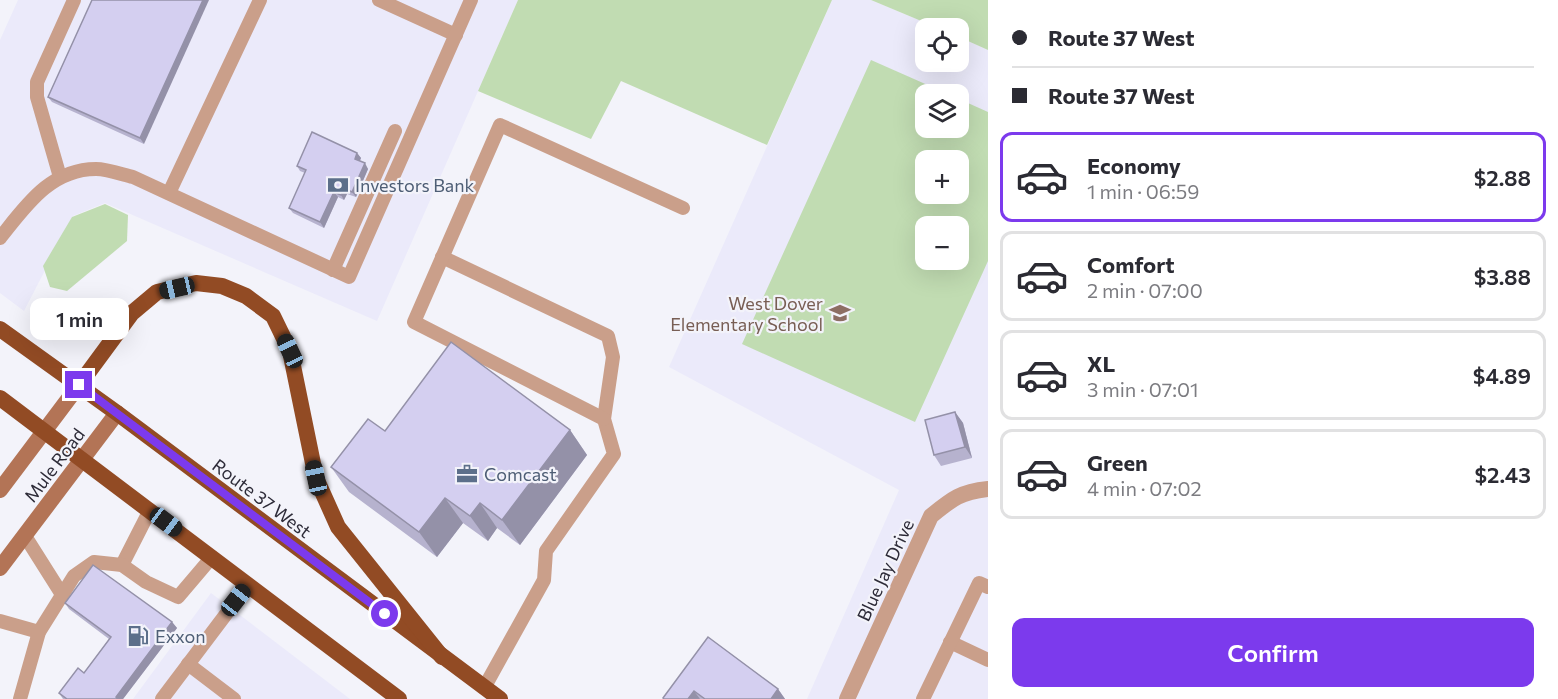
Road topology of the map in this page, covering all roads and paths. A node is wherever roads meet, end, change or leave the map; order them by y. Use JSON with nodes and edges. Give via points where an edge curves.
{"nodes":[{"id":1,"x":74,"y":0,"type":"edge"},
{"id":2,"x":260,"y":0,"type":"edge"},
{"id":3,"x":379,"y":0,"type":"edge"},
{"id":4,"x":471,"y":0,"type":"edge"},
{"id":5,"x":456,"y":35,"type":"junction"},
{"id":6,"x":395,"y":131,"type":"dead end"},
{"id":7,"x":60,"y":177,"type":"junction"},
{"id":8,"x":169,"y":193,"type":"junction"},
{"id":9,"x":683,"y":208,"type":"dead end"},
{"id":10,"x":0,"y":238,"type":"edge"},
{"id":11,"x":442,"y":257,"type":"junction"},
{"id":12,"x":333,"y":270,"type":"junction"},
{"id":13,"x":0,"y":329,"type":"edge"},
{"id":14,"x":79,"y":385,"type":"junction"},
{"id":15,"x":0,"y":398,"type":"edge"},
{"id":16,"x":117,"y":413,"type":"junction"},
{"id":17,"x":604,"y":419,"type":"junction"},
{"id":18,"x":44,"y":431,"type":"junction"},
{"id":19,"x":83,"y":459,"type":"junction"},
{"id":20,"x":988,"y":489,"type":"edge"},
{"id":21,"x":0,"y":490,"type":"edge"},
{"id":22,"x":150,"y":510,"type":"junction"},
{"id":23,"x":25,"y":536,"type":"junction"},
{"id":24,"x":212,"y":557,"type":"junction"},
{"id":25,"x":122,"y":565,"type":"junction"},
{"id":26,"x":0,"y":568,"type":"edge"},
{"id":27,"x":248,"y":585,"type":"junction"},
{"id":28,"x":988,"y":587,"type":"edge"},
{"id":29,"x":61,"y":593,"type":"junction"},
{"id":30,"x":0,"y":621,"type":"edge"},
{"id":31,"x":39,"y":632,"type":"junction"},
{"id":32,"x":950,"y":642,"type":"junction"},
{"id":33,"x":442,"y":657,"type":"junction"},
{"id":34,"x":988,"y":660,"type":"edge"},
{"id":35,"x":188,"y":664,"type":"junction"},
{"id":36,"x":484,"y":688,"type":"junction"},
{"id":37,"x":20,"y":699,"type":"edge"},
{"id":38,"x":162,"y":699,"type":"edge"},
{"id":39,"x":234,"y":699,"type":"edge"},
{"id":40,"x":399,"y":699,"type":"edge"},
{"id":41,"x":500,"y":699,"type":"edge"},
{"id":42,"x":847,"y":699,"type":"edge"},
{"id":43,"x":923,"y":699,"type":"edge"}],
"edges":[{"from":1,"to":7,"type":"lane","via":[[37,82],[37,97]]},
{"from":2,"to":8,"type":"lane"},
{"from":3,"to":5,"type":"lane"},
{"from":4,"to":5,"type":"lane"},
{"from":5,"to":12,"type":"lane","via":[[349,278]]},
{"from":6,"to":12,"type":"lane"},
{"from":7,"to":8,"type":"lane","via":[[95,169],[133,177]]},
{"from":7,"to":10,"type":"lane","via":[[38,192]]},
{"from":8,"to":12,"type":"lane"},
{"from":9,"to":11,"type":"lane","via":[[500,125]]},
{"from":11,"to":17,"type":"lane","via":[[608,336],[613,357]]},
{"from":11,"to":17,"type":"lane","via":[[414,322]]},
{"from":13,"to":14,"type":"highway","name":"Route 37 West"},
{"from":14,"to":16,"type":"highway","name":"Route 37 West"},
{"from":14,"to":18,"type":"main road","name":"Mule Road"},
{"from":14,"to":33,"type":"highway","via":[[132,313],[157,292],[196,283],[222,286],[246,296],[273,316],[290,351],[316,478],[338,528]]},
{"from":15,"to":18,"type":"highway"},
{"from":16,"to":19,"type":"main road","name":"Mule Road"},
{"from":16,"to":33,"type":"highway","name":"Route 37 West"},
{"from":17,"to":36,"type":"lane","via":[[614,454],[546,551],[544,580]]},
{"from":18,"to":19,"type":"highway"},
{"from":18,"to":21,"type":"main road","name":"Mule Road"},
{"from":19,"to":22,"type":"highway"},
{"from":19,"to":23,"type":"main road","name":"Mule Road"},
{"from":20,"to":42,"type":"street","name":"Blue Jay Drive","via":[[967,491],[932,516]]},
{"from":22,"to":24,"type":"highway"},
{"from":22,"to":25,"type":"lane"},
{"from":23,"to":26,"type":"main road","name":"Mule Road"},
{"from":23,"to":29,"type":"lane"},
{"from":24,"to":25,"type":"lane","via":[[178,597]]},
{"from":24,"to":27,"type":"highway"},
{"from":25,"to":29,"type":"lane","via":[[94,562],[74,576]]},
{"from":27,"to":35,"type":"lane"},
{"from":27,"to":40,"type":"highway"},
{"from":28,"to":32,"type":"lane","via":[[978,583]]},
{"from":29,"to":31,"type":"lane"},
{"from":30,"to":31,"type":"lane"},
{"from":31,"to":37,"type":"lane"},
{"from":32,"to":34,"type":"lane"},
{"from":32,"to":43,"type":"lane"},
{"from":33,"to":36,"type":"highway","name":"Route 37 West"},
{"from":35,"to":38,"type":"lane"},
{"from":35,"to":39,"type":"lane"},
{"from":36,"to":41,"type":"highway","name":"Route 37 West"}]}
